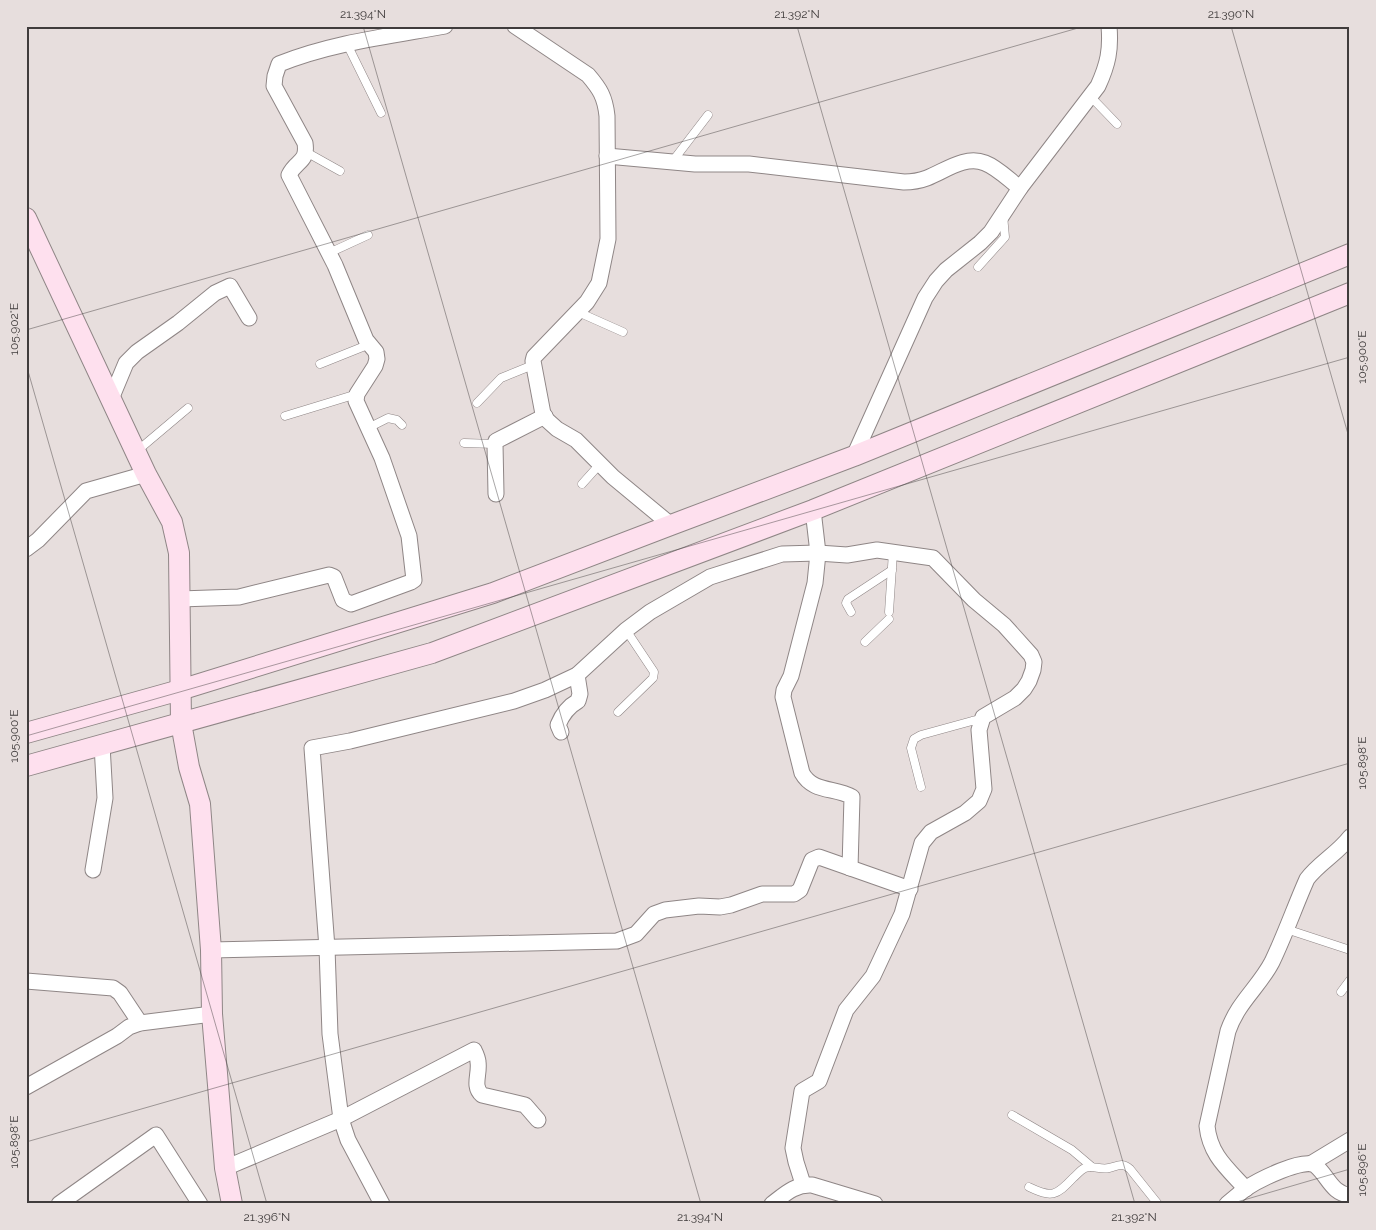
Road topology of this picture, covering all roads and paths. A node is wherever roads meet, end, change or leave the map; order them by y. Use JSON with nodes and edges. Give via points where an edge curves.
{"nodes":[{"id":1,"x":444,"y":26,"type":"edge"},
{"id":2,"x":515,"y":26,"type":"edge"},
{"id":3,"x":1110,"y":26,"type":"edge"},
{"id":4,"x":347,"y":44,"type":"junction"},
{"id":5,"x":1090,"y":96,"type":"junction"},
{"id":6,"x":381,"y":113,"type":"dead end"},
{"id":7,"x":708,"y":115,"type":"dead end"},
{"id":8,"x":1117,"y":124,"type":"dead end"},
{"id":9,"x":306,"y":152,"type":"junction"},
{"id":10,"x":607,"y":156,"type":"junction"},
{"id":11,"x":672,"y":162,"type":"junction"},
{"id":12,"x":340,"y":171,"type":"dead end"},
{"id":13,"x":1020,"y":188,"type":"junction"},
{"id":14,"x":1003,"y":214,"type":"junction"},
{"id":15,"x":26,"y":218,"type":"edge"},
{"id":16,"x":368,"y":235,"type":"dead end"},
{"id":17,"x":329,"y":253,"type":"junction"},
{"id":18,"x":1350,"y":254,"type":"edge"},
{"id":19,"x":978,"y":268,"type":"dead end"},
{"id":20,"x":1350,"y":293,"type":"edge"},
{"id":21,"x":578,"y":312,"type":"junction"},
{"id":22,"x":249,"y":318,"type":"dead end"},
{"id":23,"x":623,"y":332,"type":"dead end"},
{"id":24,"x":370,"y":344,"type":"junction"},
{"id":25,"x":320,"y":364,"type":"dead end"},
{"id":26,"x":534,"y":365,"type":"junction"},
{"id":27,"x":357,"y":394,"type":"junction"},
{"id":28,"x":111,"y":399,"type":"junction"},
{"id":29,"x":477,"y":403,"type":"dead end"},
{"id":30,"x":188,"y":408,"type":"dead end"},
{"id":31,"x":285,"y":416,"type":"dead end"},
{"id":32,"x":545,"y":416,"type":"junction"},
{"id":33,"x":402,"y":425,"type":"dead end"},
{"id":34,"x":368,"y":428,"type":"junction"},
{"id":35,"x":464,"y":443,"type":"dead end"},
{"id":36,"x":494,"y":444,"type":"junction"},
{"id":37,"x":136,"y":452,"type":"junction"},
{"id":38,"x":854,"y":456,"type":"junction"},
{"id":39,"x":600,"y":464,"type":"junction"},
{"id":40,"x":146,"y":474,"type":"junction"},
{"id":41,"x":582,"y":484,"type":"dead end"},
{"id":42,"x":496,"y":494,"type":"dead end"},
{"id":43,"x":812,"y":510,"type":"junction"},
{"id":44,"x":671,"y":524,"type":"junction"},
{"id":45,"x":26,"y":549,"type":"edge"},
{"id":46,"x":893,"y":552,"type":"junction"},
{"id":47,"x":818,"y":553,"type":"junction"},
{"id":48,"x":892,"y":570,"type":"junction"},
{"id":49,"x":180,"y":599,"type":"junction"},
{"id":50,"x":851,"y":612,"type":"dead end"},
{"id":51,"x":626,"y":630,"type":"junction"},
{"id":52,"x":865,"y":642,"type":"dead end"},
{"id":53,"x":577,"y":675,"type":"junction"},
{"id":54,"x":180,"y":690,"type":"junction"},
{"id":55,"x":618,"y":712,"type":"dead end"},
{"id":56,"x":982,"y":719,"type":"junction"},
{"id":57,"x":181,"y":723,"type":"junction"},
{"id":58,"x":26,"y":732,"type":"edge"},
{"id":59,"x":561,"y":732,"type":"dead end"},
{"id":60,"x":102,"y":745,"type":"junction"},
{"id":61,"x":26,"y":766,"type":"edge"},
{"id":62,"x":920,"y":787,"type":"dead end"},
{"id":63,"x":1350,"y":837,"type":"edge"},
{"id":64,"x":850,"y":868,"type":"junction"},
{"id":65,"x":94,"y":870,"type":"dead end"},
{"id":66,"x":910,"y":889,"type":"junction"},
{"id":67,"x":1286,"y":929,"type":"junction"},
{"id":68,"x":327,"y":948,"type":"junction"},
{"id":69,"x":211,"y":950,"type":"junction"},
{"id":70,"x":1350,"y":950,"type":"edge"},
{"id":71,"x":1350,"y":980,"type":"edge"},
{"id":72,"x":26,"y":981,"type":"edge"},
{"id":73,"x":1341,"y":992,"type":"dead end"},
{"id":74,"x":212,"y":1014,"type":"junction"},
{"id":75,"x":140,"y":1023,"type":"junction"},
{"id":76,"x":26,"y":1087,"type":"edge"},
{"id":77,"x":1012,"y":1115,"type":"dead end"},
{"id":78,"x":341,"y":1119,"type":"junction"},
{"id":79,"x":538,"y":1120,"type":"dead end"},
{"id":80,"x":1350,"y":1140,"type":"edge"},
{"id":81,"x":1312,"y":1163,"type":"junction"},
{"id":82,"x":1092,"y":1167,"type":"junction"},
{"id":83,"x":225,"y":1168,"type":"junction"},
{"id":84,"x":803,"y":1184,"type":"junction"},
{"id":85,"x":1029,"y":1187,"type":"dead end"},
{"id":86,"x":1246,"y":1188,"type":"junction"},
{"id":87,"x":1350,"y":1195,"type":"edge"},
{"id":88,"x":846,"y":1200,"type":"edge"},
{"id":89,"x":59,"y":1204,"type":"edge"},
{"id":90,"x":200,"y":1204,"type":"edge"},
{"id":91,"x":232,"y":1204,"type":"edge"},
{"id":92,"x":382,"y":1204,"type":"edge"},
{"id":93,"x":772,"y":1204,"type":"edge"},
{"id":94,"x":875,"y":1204,"type":"edge"},
{"id":95,"x":1158,"y":1204,"type":"edge"},
{"id":96,"x":1227,"y":1204,"type":"edge"}],
"edges":[{"from":1,"to":4,"type":"street"},
{"from":2,"to":10,"type":"street","via":[[588,75],[598,86],[606,100]]},
{"from":3,"to":5,"type":"street","via":[[1107,67]]},
{"from":4,"to":6,"type":"lane"},
{"from":4,"to":9,"type":"street","via":[[279,64],[274,86],[305,143]]},
{"from":5,"to":8,"type":"lane"},
{"from":5,"to":13,"type":"street"},
{"from":7,"to":11,"type":"lane"},
{"from":9,"to":12,"type":"lane"},
{"from":9,"to":17,"type":"street","via":[[289,175]]},
{"from":10,"to":11,"type":"street"},
{"from":10,"to":21,"type":"street","via":[[608,240],[599,284]]},
{"from":11,"to":13,"type":"street","via":[[749,164],[915,182],[958,164],[974,161],[990,166]]},
{"from":13,"to":14,"type":"street"},
{"from":14,"to":19,"type":"lane","via":[[1005,237]]},
{"from":14,"to":38,"type":"street","via":[[991,232],[946,270],[929,292]]},
{"from":15,"to":28,"type":"street"},
{"from":16,"to":17,"type":"lane"},
{"from":17,"to":24,"type":"street"},
{"from":18,"to":38,"type":"street"},
{"from":20,"to":43,"type":"street"},
{"from":21,"to":23,"type":"lane"},
{"from":21,"to":26,"type":"street","via":[[534,357]]},
{"from":22,"to":28,"type":"street","via":[[230,286],[215,293],[126,363]]},
{"from":24,"to":25,"type":"lane"},
{"from":24,"to":27,"type":"street","via":[[377,359]]},
{"from":26,"to":29,"type":"lane","via":[[501,378]]},
{"from":26,"to":32,"type":"street"},
{"from":27,"to":31,"type":"lane"},
{"from":27,"to":34,"type":"street","via":[[358,407]]},
{"from":28,"to":37,"type":"street"},
{"from":30,"to":37,"type":"lane"},
{"from":32,"to":36,"type":"street"},
{"from":32,"to":39,"type":"street"},
{"from":33,"to":34,"type":"lane","via":[[388,418]]},
{"from":34,"to":49,"type":"street","via":[[409,536],[414,578],[411,582],[351,604],[343,600],[334,577],[329,575],[239,597]]},
{"from":35,"to":36,"type":"lane"},
{"from":36,"to":42,"type":"street"},
{"from":37,"to":40,"type":"street"},
{"from":38,"to":44,"type":"street"},
{"from":39,"to":41,"type":"lane"},
{"from":39,"to":44,"type":"street"},
{"from":40,"to":45,"type":"street","via":[[86,491]]},
{"from":40,"to":49,"type":"street","via":[[172,522],[179,553]]},
{"from":43,"to":47,"type":"street"},
{"from":43,"to":57,"type":"street","via":[[432,653]]},
{"from":44,"to":54,"type":"street","via":[[493,593]]},
{"from":46,"to":47,"type":"street"},
{"from":46,"to":48,"type":"lane"},
{"from":46,"to":56,"type":"street","via":[[926,556],[938,562],[974,600],[1004,625],[1034,662],[1024,689]]},
{"from":47,"to":51,"type":"street","via":[[782,554],[710,577]]},
{"from":47,"to":64,"type":"street","via":[[810,608],[783,697],[805,778],[822,789],[852,797]]},
{"from":48,"to":50,"type":"lane","via":[[848,599],[846,603]]},
{"from":48,"to":52,"type":"lane","via":[[889,616]]},
{"from":49,"to":54,"type":"street"},
{"from":51,"to":53,"type":"street"},
{"from":51,"to":55,"type":"lane","via":[[654,672],[653,678]]},
{"from":53,"to":59,"type":"street","via":[[580,694],[578,701],[561,718],[558,724]]},
{"from":53,"to":68,"type":"street","via":[[514,701],[312,748]]},
{"from":54,"to":57,"type":"street"},
{"from":54,"to":58,"type":"street"},
{"from":56,"to":62,"type":"lane","via":[[914,739],[911,748]]},
{"from":56,"to":66,"type":"street","via":[[979,730],[984,789],[979,801],[926,837],[915,863]]},
{"from":57,"to":60,"type":"street"},
{"from":57,"to":69,"type":"street","via":[[200,804]]},
{"from":60,"to":61,"type":"street"},
{"from":60,"to":65,"type":"street","via":[[105,798]]},
{"from":63,"to":67,"type":"street","via":[[1307,879]]},
{"from":64,"to":66,"type":"street"},
{"from":64,"to":68,"type":"street","via":[[815,858],[800,890],[794,894],[762,894],[720,907],[665,910],[654,914],[636,934],[617,941]]},
{"from":66,"to":84,"type":"street","via":[[873,976],[846,1010],[819,1081],[802,1091],[793,1148]]},
{"from":67,"to":70,"type":"lane"},
{"from":67,"to":86,"type":"street","via":[[1272,962],[1233,1016],[1207,1126],[1214,1152]]},
{"from":68,"to":69,"type":"street"},
{"from":68,"to":78,"type":"street","via":[[330,1034]]},
{"from":69,"to":74,"type":"street"},
{"from":71,"to":73,"type":"lane"},
{"from":72,"to":75,"type":"street","via":[[114,988]]},
{"from":74,"to":75,"type":"street"},
{"from":74,"to":83,"type":"street"},
{"from":75,"to":76,"type":"street"},
{"from":77,"to":82,"type":"lane","via":[[1072,1150]]},
{"from":78,"to":79,"type":"street","via":[[474,1050],[479,1092],[526,1105]]},
{"from":78,"to":83,"type":"street"},
{"from":78,"to":92,"type":"street","via":[[348,1140]]},
{"from":80,"to":81,"type":"street"},
{"from":81,"to":86,"type":"street","via":[[1277,1173]]},
{"from":81,"to":87,"type":"street","via":[[1336,1190]]},
{"from":82,"to":85,"type":"lane","via":[[1082,1169],[1055,1194],[1044,1194]]},
{"from":82,"to":95,"type":"lane","via":[[1125,1165]]},
{"from":83,"to":91,"type":"street"},
{"from":84,"to":88,"type":"street"},
{"from":84,"to":93,"type":"street"},
{"from":86,"to":96,"type":"street"},
{"from":88,"to":94,"type":"street"},
{"from":89,"to":90,"type":"street","via":[[156,1135]]}]}
